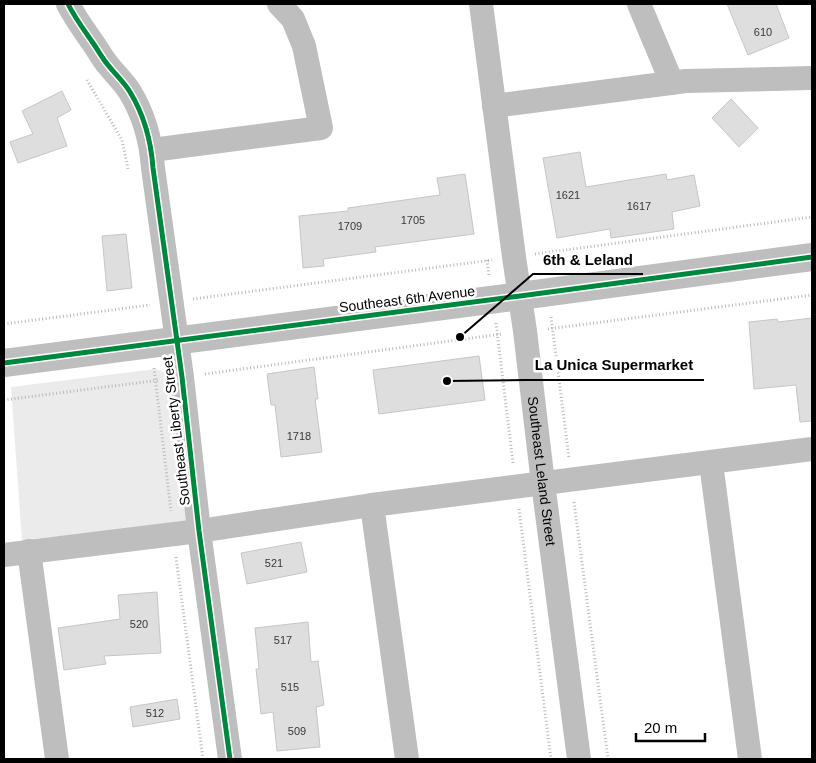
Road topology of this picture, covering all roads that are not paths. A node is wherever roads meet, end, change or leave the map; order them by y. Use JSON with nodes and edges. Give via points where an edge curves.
{"nodes":[{"id":1,"x":68,"y":4,"type":"edge"},
{"id":2,"x":279,"y":4,"type":"edge"},
{"id":3,"x":481,"y":4,"type":"edge"},
{"id":4,"x":638,"y":4,"type":"edge"},
{"id":5,"x":812,"y":78,"type":"edge"},
{"id":6,"x":672,"y":83,"type":"junction"},
{"id":7,"x":494,"y":106,"type":"junction"},
{"id":8,"x":152,"y":150,"type":"junction"},
{"id":9,"x":812,"y":257,"type":"edge"},
{"id":10,"x":520,"y":296,"type":"junction"},
{"id":11,"x":164,"y":342,"type":"junction"},
{"id":12,"x":4,"y":363,"type":"edge"},
{"id":13,"x":812,"y":449,"type":"edge"},
{"id":14,"x":711,"y":463,"type":"junction"},
{"id":15,"x":543,"y":483,"type":"junction"},
{"id":16,"x":372,"y":505,"type":"junction"},
{"id":17,"x":199,"y":531,"type":"junction"},
{"id":18,"x":29,"y":551,"type":"junction"},
{"id":19,"x":4,"y":555,"type":"edge"},
{"id":20,"x":57,"y":759,"type":"edge"},
{"id":21,"x":230,"y":759,"type":"edge"},
{"id":22,"x":407,"y":759,"type":"edge"},
{"id":23,"x":579,"y":759,"type":"edge"},
{"id":24,"x":750,"y":759,"type":"edge"}],
"edges":[{"from":1,"to":8,"type":"street","name":"Southeast Liberty Street","via":[[138,105]]},
{"from":2,"to":8,"type":"street","via":[[293,19],[304,46],[321,128]]},
{"from":3,"to":7,"type":"street","name":"Southeast Leland Street"},
{"from":4,"to":6,"type":"street"},
{"from":5,"to":6,"type":"street"},
{"from":6,"to":7,"type":"street"},
{"from":7,"to":10,"type":"street","name":"Southeast Leland Street"},
{"from":8,"to":11,"type":"street","name":"Southeast Liberty Street","via":[[172,302]]},
{"from":9,"to":10,"type":"main road","name":"Southeast 6th Avenue"},
{"from":10,"to":11,"type":"main road","name":"Southeast 6th Avenue"},
{"from":10,"to":15,"type":"street","name":"Southeast Leland Street"},
{"from":11,"to":12,"type":"main road","name":"Southeast 6th Avenue"},
{"from":11,"to":17,"type":"street","name":"Southeast Liberty Street","via":[[182,377]]},
{"from":13,"to":14,"type":"street"},
{"from":14,"to":15,"type":"street"},
{"from":14,"to":24,"type":"street"},
{"from":15,"to":16,"type":"street"},
{"from":15,"to":23,"type":"street","name":"Southeast Leland Street"},
{"from":16,"to":17,"type":"street"},
{"from":16,"to":22,"type":"street"},
{"from":17,"to":18,"type":"street"},
{"from":17,"to":21,"type":"street","name":"Southeast Liberty Street"},
{"from":18,"to":19,"type":"street"},
{"from":18,"to":20,"type":"street"}]}
